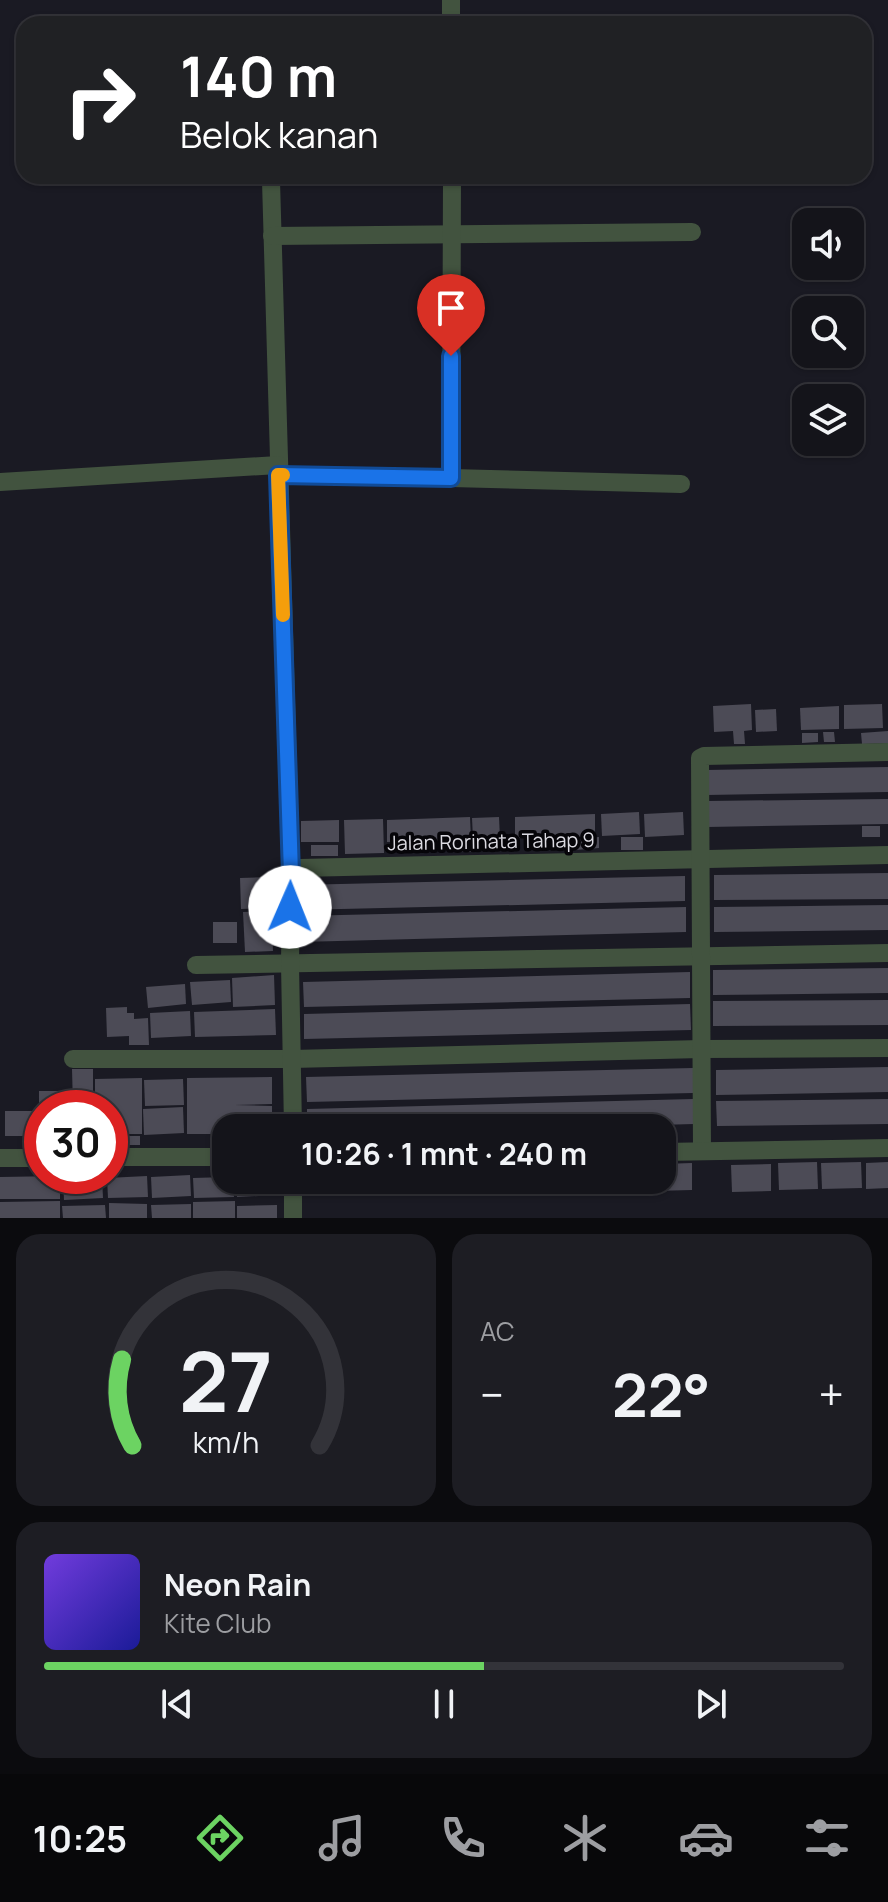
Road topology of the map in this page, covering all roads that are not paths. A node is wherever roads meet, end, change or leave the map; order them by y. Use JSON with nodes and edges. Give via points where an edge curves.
{"nodes":[{"id":1,"x":271,"y":184,"type":"edge"},
{"id":2,"x":452,"y":184,"type":"edge"},
{"id":3,"x":692,"y":232,"type":"dead end"},
{"id":4,"x":452,"y":234,"type":"junction"},
{"id":5,"x":272,"y":236,"type":"junction"},
{"id":6,"x":278,"y":470,"type":"junction"},
{"id":7,"x":451,"y":478,"type":"junction"},
{"id":8,"x":0,"y":482,"type":"edge"},
{"id":9,"x":681,"y":484,"type":"dead end"},
{"id":10,"x":888,"y":752,"type":"edge"},
{"id":11,"x":888,"y":855,"type":"edge"},
{"id":12,"x":700,"y":858,"type":"junction"},
{"id":13,"x":291,"y":876,"type":"junction"},
{"id":14,"x":888,"y":953,"type":"edge"},
{"id":15,"x":700,"y":955,"type":"junction"},
{"id":16,"x":290,"y":964,"type":"junction"},
{"id":17,"x":196,"y":965,"type":"dead end"},
{"id":18,"x":888,"y":1048,"type":"edge"},
{"id":19,"x":701,"y":1049,"type":"junction"},
{"id":20,"x":73,"y":1059,"type":"dead end"},
{"id":21,"x":292,"y":1059,"type":"junction"},
{"id":22,"x":293,"y":1114,"type":"edge"},
{"id":23,"x":888,"y":1148,"type":"edge"},
{"id":24,"x":702,"y":1151,"type":"junction"},
{"id":25,"x":676,"y":1152,"type":"edge"},
{"id":26,"x":128,"y":1157,"type":"edge"},
{"id":27,"x":212,"y":1157,"type":"edge"},
{"id":28,"x":0,"y":1158,"type":"edge"},
{"id":29,"x":24,"y":1158,"type":"edge"},
{"id":30,"x":293,"y":1194,"type":"edge"},
{"id":31,"x":293,"y":1218,"type":"edge"}],
"edges":[{"from":1,"to":5,"type":"street"},
{"from":2,"to":4,"type":"street"},
{"from":3,"to":4,"type":"street"},
{"from":4,"to":5,"type":"street"},
{"from":4,"to":7,"type":"street"},
{"from":5,"to":6,"type":"street"},
{"from":6,"to":7,"type":"street"},
{"from":6,"to":8,"type":"street"},
{"from":6,"to":13,"type":"street"},
{"from":7,"to":9,"type":"street"},
{"from":10,"to":12,"type":"street","via":[[700,758]]},
{"from":11,"to":12,"type":"street","name":"Jalan Rorinata Tahap 9"},
{"from":12,"to":13,"type":"street","name":"Jalan Rorinata Tahap 9","via":[[300,868]]},
{"from":12,"to":15,"type":"street"},
{"from":13,"to":16,"type":"street"},
{"from":14,"to":15,"type":"street"},
{"from":15,"to":16,"type":"street"},
{"from":15,"to":19,"type":"street"},
{"from":16,"to":17,"type":"street"},
{"from":16,"to":21,"type":"street"},
{"from":18,"to":19,"type":"street"},
{"from":19,"to":21,"type":"street"},
{"from":19,"to":24,"type":"street"},
{"from":20,"to":21,"type":"street"},
{"from":21,"to":22,"type":"street"},
{"from":23,"to":24,"type":"street"},
{"from":24,"to":25,"type":"street"},
{"from":26,"to":27,"type":"street"},
{"from":28,"to":29,"type":"street"},
{"from":30,"to":31,"type":"street"}]}
